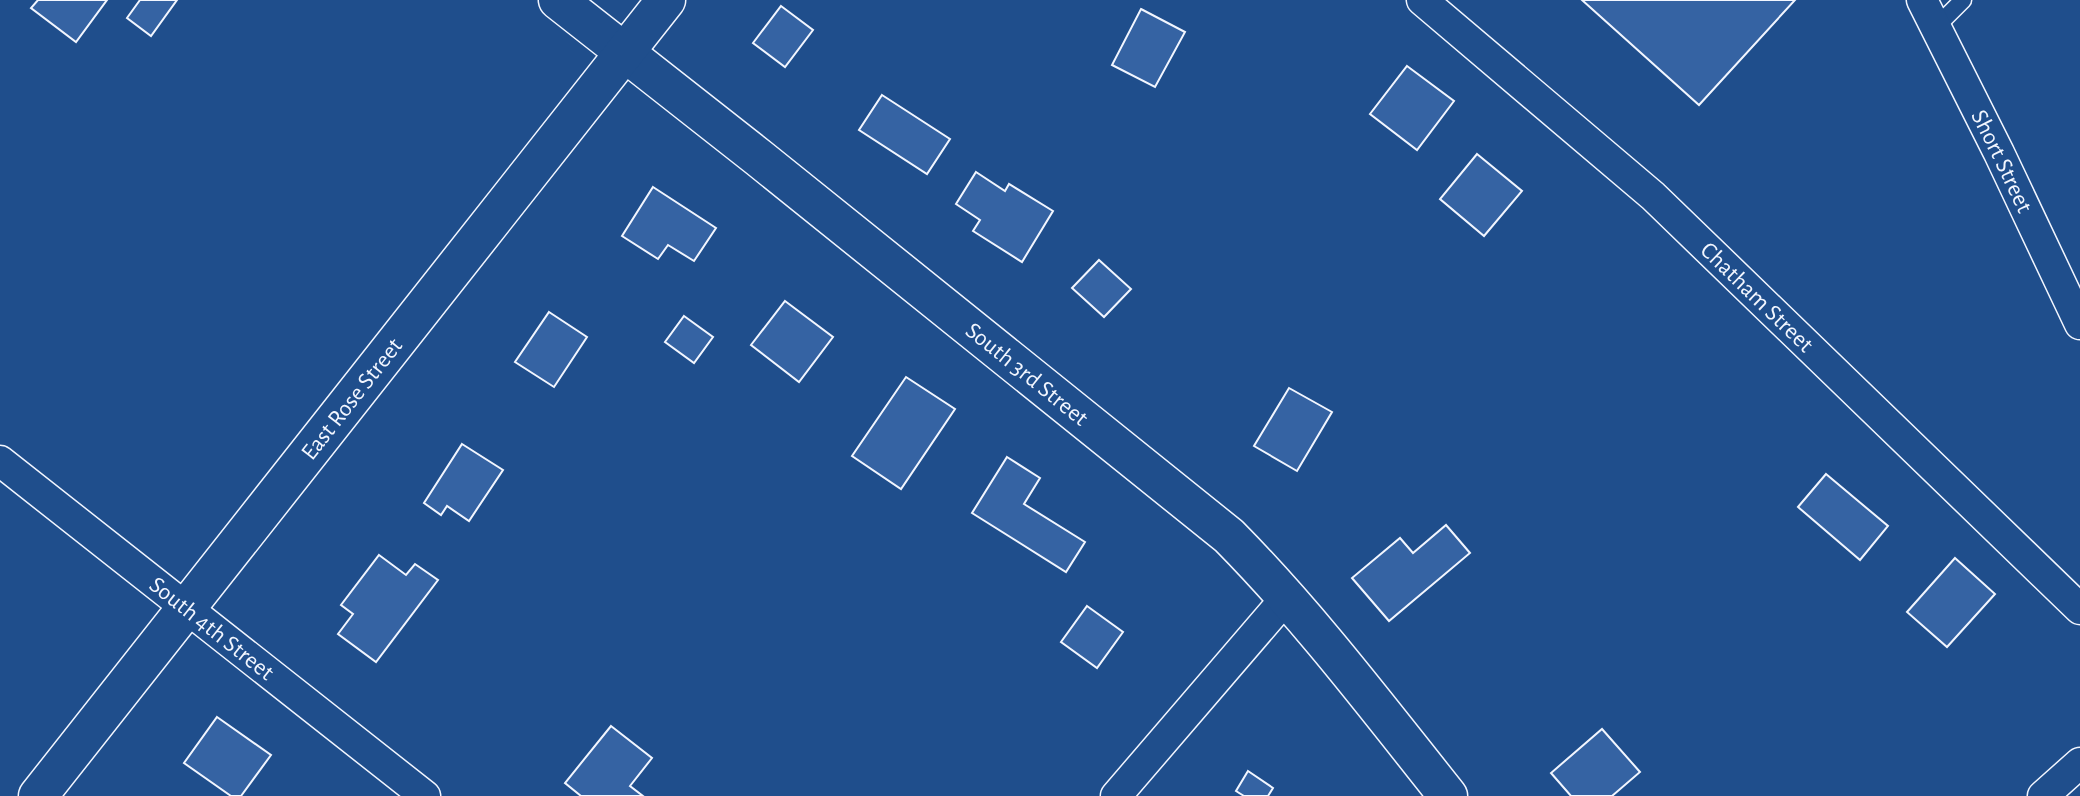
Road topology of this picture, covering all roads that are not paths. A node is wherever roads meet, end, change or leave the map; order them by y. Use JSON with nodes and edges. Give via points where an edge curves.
{"nodes":[{"id":1,"x":558,"y":0,"type":"edge"},
{"id":2,"x":666,"y":0,"type":"edge"},
{"id":3,"x":1422,"y":0,"type":"edge"},
{"id":4,"x":1922,"y":0,"type":"edge"},
{"id":5,"x":1963,"y":0,"type":"edge"},
{"id":6,"x":1936,"y":27,"type":"junction"},
{"id":7,"x":625,"y":53,"type":"junction"},
{"id":8,"x":2080,"y":324,"type":"edge"},
{"id":9,"x":0,"y":461,"type":"edge"},
{"id":10,"x":1286,"y":598,"type":"junction"},
{"id":11,"x":188,"y":608,"type":"junction"},
{"id":12,"x":2080,"y":609,"type":"edge"},
{"id":13,"x":2080,"y":763,"type":"edge"},
{"id":14,"x":38,"y":796,"type":"edge"},
{"id":15,"x":425,"y":796,"type":"edge"},
{"id":16,"x":1116,"y":796,"type":"edge"},
{"id":17,"x":1448,"y":796,"type":"edge"},
{"id":18,"x":2043,"y":796,"type":"edge"}],
"edges":[{"from":1,"to":7,"type":"street","name":"South 3rd Street"},
{"from":2,"to":7,"type":"street","name":"East Rose Street"},
{"from":3,"to":12,"type":"street","name":"Chatham Street","via":[[1653,196]]},
{"from":4,"to":6,"type":"street","name":"Short Street"},
{"from":5,"to":6,"type":"lane"},
{"from":6,"to":8,"type":"street","name":"Short Street"},
{"from":7,"to":10,"type":"street","name":"South 3rd Street","via":[[1229,536]]},
{"from":7,"to":11,"type":"street","name":"East Rose Street"},
{"from":9,"to":11,"type":"street","name":"South 4th Street"},
{"from":10,"to":16,"type":"street"},
{"from":10,"to":17,"type":"street","name":"South 3rd Street"},
{"from":11,"to":14,"type":"street","name":"East Rose Street"},
{"from":11,"to":15,"type":"street","name":"South 4th Street"},
{"from":13,"to":18,"type":"street"}]}
